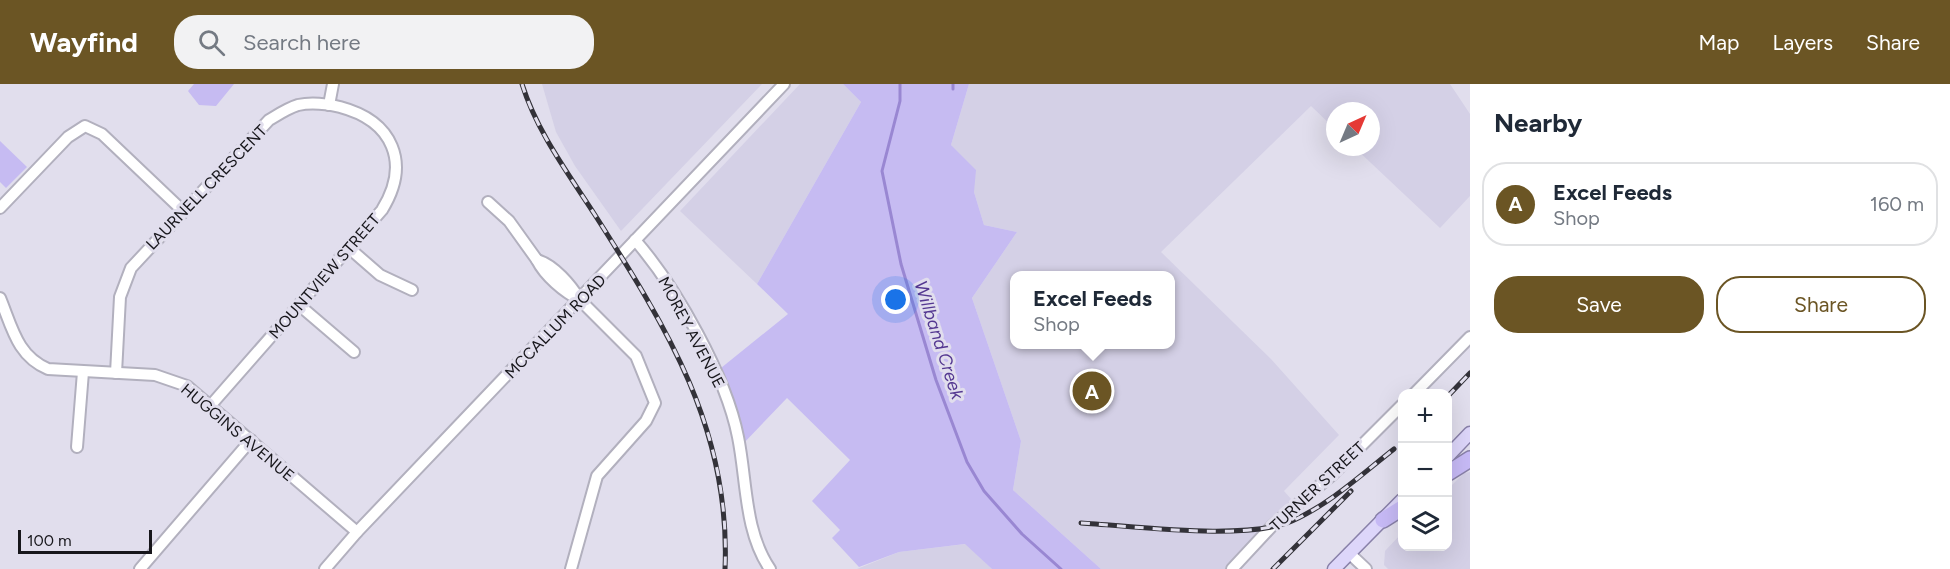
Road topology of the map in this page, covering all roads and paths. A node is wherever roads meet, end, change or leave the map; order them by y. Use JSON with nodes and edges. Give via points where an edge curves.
{"nodes":[{"id":1,"x":333,"y":84,"type":"edge"},
{"id":2,"x":784,"y":84,"type":"edge"},
{"id":3,"x":329,"y":105,"type":"junction"},
{"id":4,"x":384,"y":131,"type":"joint"},
{"id":5,"x":488,"y":202,"type":"dead end"},
{"id":6,"x":0,"y":208,"type":"edge"},
{"id":7,"x":183,"y":211,"type":"junction"},
{"id":8,"x":635,"y":240,"type":"junction"},
{"id":9,"x":349,"y":248,"type":"junction"},
{"id":10,"x":412,"y":290,"type":"dead end"},
{"id":11,"x":0,"y":298,"type":"edge"},
{"id":12,"x":580,"y":300,"type":"junction"},
{"id":13,"x":299,"y":305,"type":"junction"},
{"id":14,"x":1470,"y":337,"type":"edge"},
{"id":15,"x":354,"y":352,"type":"dead end"},
{"id":16,"x":83,"y":372,"type":"junction"},
{"id":17,"x":116,"y":373,"type":"junction"},
{"id":18,"x":1418,"y":389,"type":"edge"},
{"id":19,"x":211,"y":405,"type":"junction"},
{"id":20,"x":1398,"y":409,"type":"edge"},
{"id":21,"x":1469,"y":435,"type":"edge"},
{"id":22,"x":251,"y":440,"type":"junction"},
{"id":23,"x":77,"y":447,"type":"dead end"},
{"id":24,"x":1452,"y":452,"type":"edge"},
{"id":25,"x":1470,"y":459,"type":"edge"},
{"id":26,"x":1452,"y":470,"type":"edge"},
{"id":27,"x":1398,"y":504,"type":"edge"},
{"id":28,"x":1398,"y":511,"type":"edge"},
{"id":29,"x":1383,"y":520,"type":"junction"},
{"id":30,"x":357,"y":532,"type":"junction"},
{"id":31,"x":1349,"y":553,"type":"junction"},
{"id":32,"x":140,"y":569,"type":"edge"},
{"id":33,"x":325,"y":569,"type":"edge"},
{"id":34,"x":571,"y":569,"type":"edge"},
{"id":35,"x":770,"y":569,"type":"edge"},
{"id":36,"x":1232,"y":569,"type":"edge"},
{"id":37,"x":1334,"y":569,"type":"edge"},
{"id":38,"x":1366,"y":569,"type":"edge"}],
"edges":[{"from":1,"to":3,"type":"street"},
{"from":2,"to":8,"type":"street","name":"MCCALLUM ROAD"},
{"from":3,"to":4,"type":"street","name":"LAURNELL CRESCENT","via":[[355,111]]},
{"from":3,"to":7,"type":"street","name":"LAURNELL CRESCENT","via":[[299,105],[270,120]]},
{"from":4,"to":9,"type":"street","name":"MOUNTVIEW STREET","via":[[396,163],[391,195]]},
{"from":5,"to":12,"type":"street","via":[[509,221],[537,260],[545,263]]},
{"from":6,"to":7,"type":"street","via":[[68,137],[85,126],[102,134]]},
{"from":7,"to":17,"type":"street","name":"LAURNELL CRESCENT","via":[[140,255],[124,282]]},
{"from":8,"to":12,"type":"street","name":"MCCALLUM ROAD"},
{"from":8,"to":35,"type":"street","name":"MOREY AVENUE","via":[[659,270],[717,373],[738,436],[753,532]]},
{"from":9,"to":10,"type":"street","via":[[380,275]]},
{"from":9,"to":13,"type":"street","name":"MOUNTVIEW STREET"},
{"from":11,"to":16,"type":"street","name":"HUGGINS AVENUE","via":[[20,347],[32,362],[48,369]]},
{"from":12,"to":30,"type":"street","name":"MCCALLUM ROAD"},
{"from":12,"to":34,"type":"street","via":[[636,356],[655,403],[646,421],[597,476]]},
{"from":13,"to":15,"type":"street"},
{"from":13,"to":19,"type":"street","name":"MOUNTVIEW STREET"},
{"from":14,"to":18,"type":"street"},
{"from":16,"to":17,"type":"street","name":"HUGGINS AVENUE"},
{"from":16,"to":23,"type":"street"},
{"from":17,"to":19,"type":"street","name":"HUGGINS AVENUE","via":[[171,379]]},
{"from":19,"to":22,"type":"street","name":"HUGGINS AVENUE"},
{"from":20,"to":36,"type":"street","name":"TURNER STREET","via":[[1332,475],[1272,526]]},
{"from":21,"to":24,"type":"main road"},
{"from":22,"to":30,"type":"street","name":"HUGGINS AVENUE"},
{"from":22,"to":32,"type":"street"},
{"from":25,"to":26,"type":"highway"},
{"from":27,"to":29,"type":"main road"},
{"from":28,"to":29,"type":"highway"},
{"from":29,"to":31,"type":"main road"},
{"from":30,"to":33,"type":"street","name":"MCCALLUM ROAD"},
{"from":31,"to":37,"type":"main road"},
{"from":31,"to":38,"type":"street"}]}
